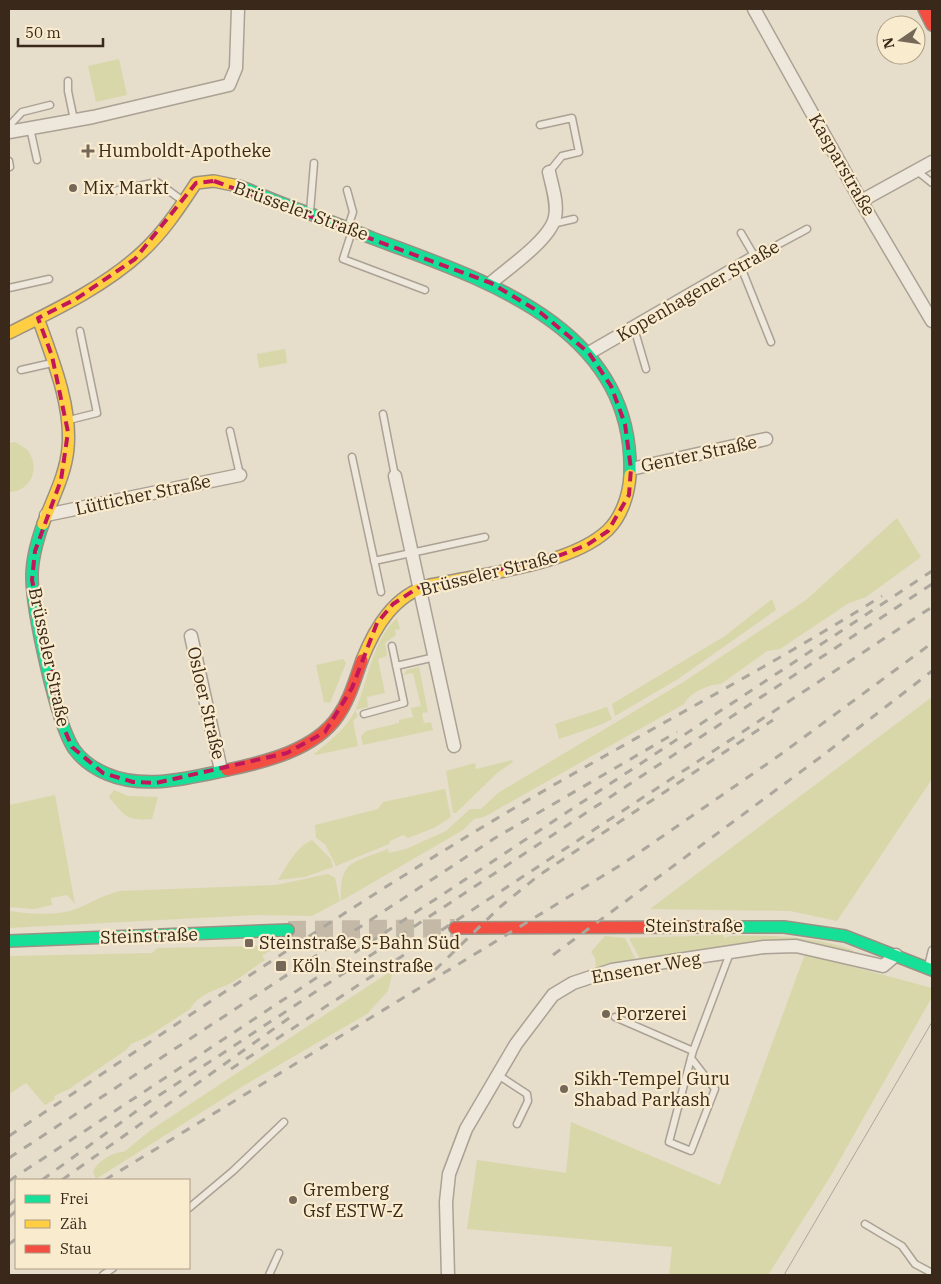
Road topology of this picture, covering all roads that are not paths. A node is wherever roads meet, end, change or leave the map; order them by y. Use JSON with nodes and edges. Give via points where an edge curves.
{"nodes":[{"id":1,"x":238,"y":9,"type":"edge"},
{"id":2,"x":754,"y":9,"type":"edge"},
{"id":3,"x":924,"y":9,"type":"edge"},
{"id":4,"x":932,"y":24,"type":"edge"},
{"id":5,"x":68,"y":81,"type":"dead end"},
{"id":6,"x":50,"y":105,"type":"dead end"},
{"id":7,"x":74,"y":120,"type":"junction"},
{"id":8,"x":540,"y":125,"type":"dead end"},
{"id":9,"x":9,"y":126,"type":"edge"},
{"id":10,"x":30,"y":128,"type":"junction"},
{"id":11,"x":9,"y":132,"type":"edge"},
{"id":12,"x":37,"y":160,"type":"dead end"},
{"id":13,"x":932,"y":162,"type":"edge"},
{"id":14,"x":314,"y":163,"type":"dead end"},
{"id":15,"x":918,"y":171,"type":"junction"},
{"id":16,"x":549,"y":172,"type":"joint"},
{"id":17,"x":932,"y":183,"type":"edge"},
{"id":18,"x":347,"y":190,"type":"dead end"},
{"id":19,"x":114,"y":191,"type":"dead end"},
{"id":20,"x":184,"y":202,"type":"junction"},
{"id":21,"x":861,"y":202,"type":"junction"},
{"id":22,"x":309,"y":214,"type":"junction"},
{"id":23,"x":574,"y":219,"type":"dead end"},
{"id":24,"x":552,"y":224,"type":"junction"},
{"id":25,"x":350,"y":229,"type":"junction"},
{"id":26,"x":807,"y":229,"type":"dead end"},
{"id":27,"x":741,"y":234,"type":"dead end"},
{"id":28,"x":755,"y":258,"type":"junction"},
{"id":29,"x":741,"y":267,"type":"junction"},
{"id":30,"x":49,"y":279,"type":"dead end"},
{"id":31,"x":491,"y":283,"type":"junction"},
{"id":32,"x":9,"y":288,"type":"edge"},
{"id":33,"x":426,"y":290,"type":"dead end"},
{"id":34,"x":38,"y":318,"type":"junction"},
{"id":35,"x":932,"y":321,"type":"edge"},
{"id":36,"x":634,"y":328,"type":"junction"},
{"id":37,"x":80,"y":331,"type":"dead end"},
{"id":38,"x":9,"y":332,"type":"edge"},
{"id":39,"x":771,"y":342,"type":"dead end"},
{"id":40,"x":589,"y":353,"type":"junction"},
{"id":41,"x":53,"y":363,"type":"junction"},
{"id":42,"x":21,"y":370,"type":"dead end"},
{"id":43,"x":646,"y":370,"type":"dead end"},
{"id":44,"x":383,"y":414,"type":"dead end"},
{"id":45,"x":66,"y":421,"type":"junction"},
{"id":46,"x":230,"y":431,"type":"dead end"},
{"id":47,"x":766,"y":439,"type":"dead end"},
{"id":48,"x":352,"y":457,"type":"dead end"},
{"id":49,"x":631,"y":469,"type":"junction"},
{"id":50,"x":240,"y":475,"type":"joint"},
{"id":51,"x":395,"y":476,"type":"joint"},
{"id":52,"x":46,"y":516,"type":"junction"},
{"id":53,"x":484,"y":537,"type":"dead end"},
{"id":54,"x":412,"y":553,"type":"junction"},
{"id":55,"x":374,"y":561,"type":"junction"},
{"id":56,"x":419,"y":587,"type":"junction"},
{"id":57,"x":381,"y":592,"type":"dead end"},
{"id":58,"x":191,"y":636,"type":"dead end"},
{"id":59,"x":392,"y":646,"type":"dead end"},
{"id":60,"x":435,"y":657,"type":"junction"},
{"id":61,"x":396,"y":666,"type":"junction"},
{"id":62,"x":364,"y":714,"type":"dead end"},
{"id":63,"x":454,"y":746,"type":"dead end"},
{"id":64,"x":221,"y":770,"type":"junction"},
{"id":65,"x":455,"y":928,"type":"tunnel mouth"},
{"id":66,"x":288,"y":930,"type":"tunnel mouth"},
{"id":67,"x":9,"y":941,"type":"edge"},
{"id":68,"x":932,"y":950,"type":"edge"},
{"id":69,"x":730,"y":952,"type":"junction"},
{"id":70,"x":896,"y":955,"type":"junction"},
{"id":71,"x":931,"y":969,"type":"edge"},
{"id":72,"x":615,"y":1017,"type":"dead end"},
{"id":73,"x":693,"y":1051,"type":"junction"},
{"id":74,"x":691,"y":1058,"type":"junction"},
{"id":75,"x":498,"y":1074,"type":"junction"},
{"id":76,"x":284,"y":1122,"type":"dead end"},
{"id":77,"x":517,"y":1124,"type":"dead end"},
{"id":78,"x":190,"y":1207,"type":"edge"},
{"id":79,"x":865,"y":1224,"type":"dead end"},
{"id":80,"x":279,"y":1254,"type":"dead end"},
{"id":81,"x":932,"y":1273,"type":"edge"},
{"id":82,"x":269,"y":1275,"type":"edge"},
{"id":83,"x":448,"y":1275,"type":"edge"}],
"edges":[{"from":1,"to":7,"type":"street","via":[[236,68],[229,85]]},
{"from":2,"to":21,"type":"street","name":"Kasparstraße"},
{"from":3,"to":4,"type":"street"},
{"from":5,"to":7,"type":"lane"},
{"from":6,"to":9,"type":"lane","via":[[22,112]]},
{"from":7,"to":10,"type":"street"},
{"from":8,"to":16,"type":"lane","via":[[572,118],[579,152],[562,156]]},
{"from":10,"to":11,"type":"street"},
{"from":10,"to":12,"type":"lane"},
{"from":13,"to":15,"type":"street"},
{"from":14,"to":22,"type":"lane"},
{"from":15,"to":17,"type":"lane"},
{"from":15,"to":21,"type":"street"},
{"from":16,"to":24,"type":"street","via":[[556,203]]},
{"from":18,"to":25,"type":"lane","via":[[354,212]]},
{"from":19,"to":20,"type":"lane","via":[[157,182]]},
{"from":20,"to":22,"type":"street","name":"Brüsseler Straße","via":[[196,183],[214,181]]},
{"from":20,"to":34,"type":"street","via":[[135,259],[76,300]]},
{"from":21,"to":35,"type":"street","name":"Kasparstraße"},
{"from":22,"to":25,"type":"street","name":"Brüsseler Straße"},
{"from":23,"to":24,"type":"lane"},
{"from":24,"to":31,"type":"street","via":[[550,230]]},
{"from":25,"to":31,"type":"street","name":"Brüsseler Straße"},
{"from":25,"to":33,"type":"lane","via":[[343,259]]},
{"from":26,"to":28,"type":"lane","name":"Kopenhagener Straße"},
{"from":27,"to":28,"type":"lane"},
{"from":28,"to":29,"type":"street","name":"Kopenhagener Straße"},
{"from":29,"to":36,"type":"street","name":"Kopenhagener Straße"},
{"from":29,"to":39,"type":"lane"},
{"from":30,"to":32,"type":"lane"},
{"from":31,"to":40,"type":"street","name":"Brüsseler Straße","via":[[541,313]]},
{"from":34,"to":38,"type":"street"},
{"from":34,"to":41,"type":"street","name":"Brüsseler Straße"},
{"from":36,"to":40,"type":"street","name":"Kopenhagener Straße"},
{"from":36,"to":43,"type":"lane"},
{"from":37,"to":45,"type":"lane","via":[[97,413]]},
{"from":40,"to":49,"type":"street","name":"Brüsseler Straße","via":[[611,386],[620,407]]},
{"from":41,"to":42,"type":"lane"},
{"from":41,"to":45,"type":"street","name":"Brüsseler Straße"},
{"from":44,"to":51,"type":"lane"},
{"from":45,"to":52,"type":"street","name":"Brüsseler Straße","via":[[66,457],[61,480]]},
{"from":46,"to":50,"type":"lane"},
{"from":47,"to":49,"type":"street","name":"Genter Straße"},
{"from":48,"to":55,"type":"lane"},
{"from":49,"to":56,"type":"street","name":"Brüsseler Straße","via":[[629,495],[608,531],[587,545],[553,558]]},
{"from":50,"to":52,"type":"street","name":"Lütticher Straße"},
{"from":51,"to":54,"type":"street"},
{"from":52,"to":64,"type":"street","name":"Brüsseler Straße","via":[[35,551],[32,580],[63,726],[72,747],[103,773],[133,782],[156,783]]},
{"from":53,"to":54,"type":"lane"},
{"from":54,"to":55,"type":"lane"},
{"from":54,"to":56,"type":"street"},
{"from":55,"to":57,"type":"lane"},
{"from":56,"to":60,"type":"street"},
{"from":56,"to":64,"type":"street","name":"Brüsseler Straße","via":[[393,604],[377,624],[352,688],[325,732],[287,753]]},
{"from":58,"to":64,"type":"street","name":"Osloer Straße"},
{"from":59,"to":61,"type":"lane"},
{"from":60,"to":61,"type":"lane"},
{"from":60,"to":63,"type":"street"},
{"from":61,"to":62,"type":"lane","via":[[404,703]]},
{"from":65,"to":70,"type":"street","name":"Steinstraße","via":[[784,927],[845,936]]},
{"from":66,"to":67,"type":"street","name":"Steinstraße"},
{"from":68,"to":71,"type":"lane"},
{"from":69,"to":70,"type":"street","name":"Ensener Weg","via":[[764,946],[796,946],[883,966]]},
{"from":69,"to":73,"type":"lane"},
{"from":69,"to":75,"type":"street","name":"Ensener Weg","via":[[612,970],[573,983],[546,1002]]},
{"from":70,"to":71,"type":"street","name":"Steinstraße"},
{"from":72,"to":73,"type":"lane"},
{"from":73,"to":74,"type":"lane"},
{"from":74,"to":74,"type":"lane","via":[[669,1142],[691,1151],[715,1088]]},
{"from":75,"to":77,"type":"lane","via":[[527,1094],[528,1101]]},
{"from":75,"to":83,"type":"street","name":"Ensener Weg","via":[[466,1129],[449,1174],[446,1202]]},
{"from":76,"to":78,"type":"lane"},
{"from":79,"to":81,"type":"lane","via":[[902,1246],[916,1264]]},
{"from":80,"to":82,"type":"lane"}]}
